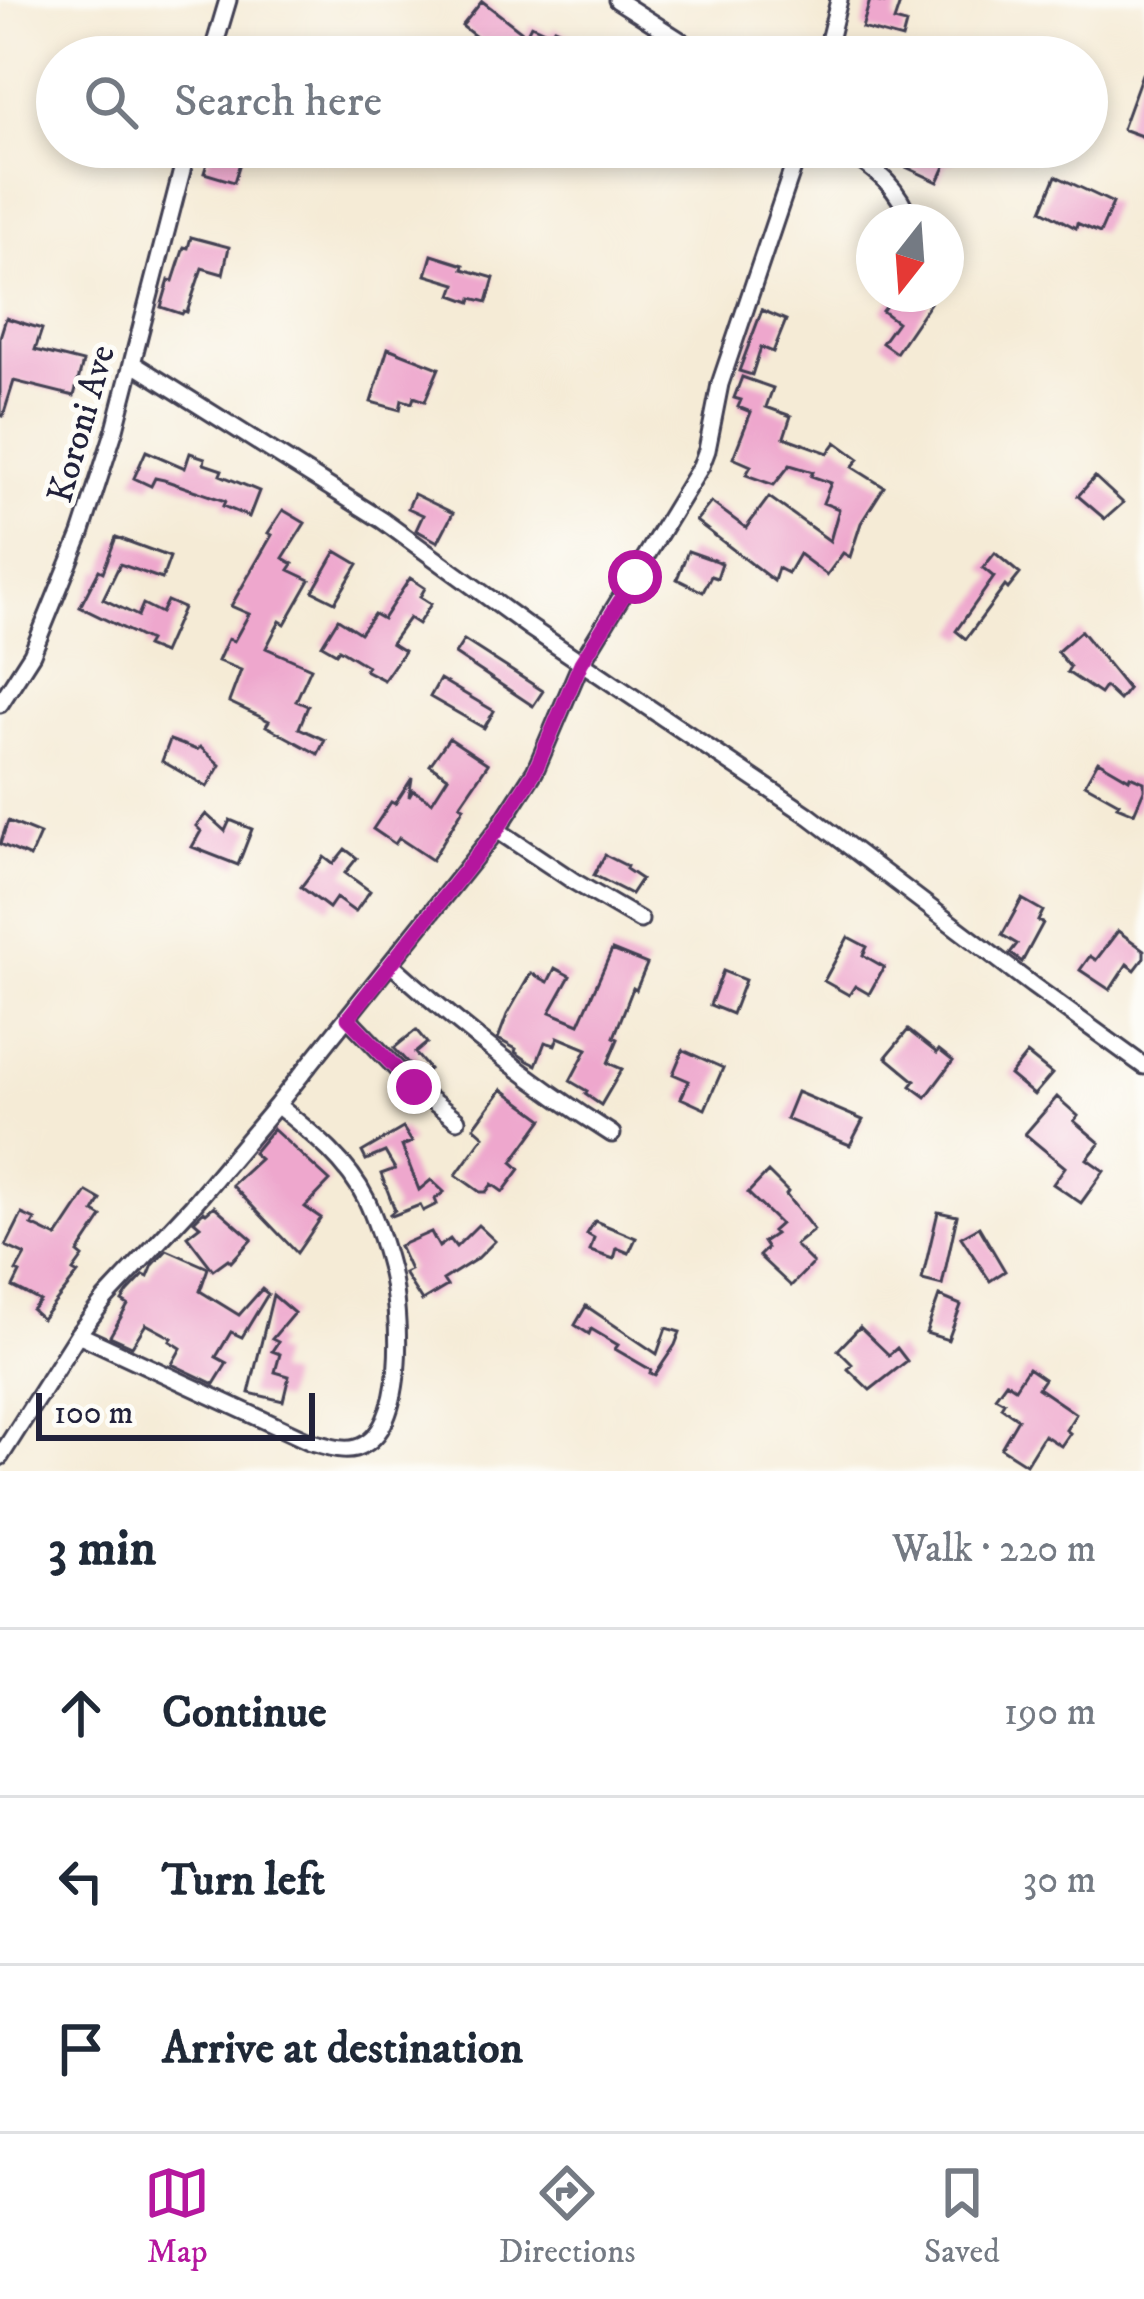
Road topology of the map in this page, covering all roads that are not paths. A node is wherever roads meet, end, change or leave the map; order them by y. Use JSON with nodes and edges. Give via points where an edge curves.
{"nodes":[{"id":1,"x":228,"y":0,"type":"edge"},
{"id":2,"x":616,"y":0,"type":"edge"},
{"id":3,"x":839,"y":0,"type":"edge"},
{"id":4,"x":217,"y":36,"type":"edge"},
{"id":5,"x":673,"y":36,"type":"edge"},
{"id":6,"x":830,"y":36,"type":"edge"},
{"id":7,"x":183,"y":168,"type":"edge"},
{"id":8,"x":793,"y":168,"type":"edge"},
{"id":9,"x":871,"y":168,"type":"edge"},
{"id":10,"x":904,"y":204,"type":"edge"},
{"id":11,"x":132,"y":363,"type":"junction"},
{"id":12,"x":581,"y":663,"type":"junction"},
{"id":13,"x":0,"y":704,"type":"edge"},
{"id":14,"x":497,"y":830,"type":"junction"},
{"id":15,"x":640,"y":920,"type":"dead end"},
{"id":16,"x":391,"y":964,"type":"junction"},
{"id":17,"x":348,"y":1018,"type":"junction"},
{"id":18,"x":1144,"y":1066,"type":"edge"},
{"id":19,"x":277,"y":1105,"type":"junction"},
{"id":20,"x":457,"y":1120,"type":"dead end"},
{"id":21,"x":612,"y":1134,"type":"dead end"},
{"id":22,"x":78,"y":1334,"type":"junction"},
{"id":23,"x":0,"y":1456,"type":"edge"}],
"edges":[{"from":1,"to":4,"type":"street"},
{"from":2,"to":5,"type":"street"},
{"from":3,"to":6,"type":"street"},
{"from":7,"to":11,"type":"street","name":"Koroni Ave"},
{"from":8,"to":12,"type":"street","via":[[720,384],[701,466]]},
{"from":9,"to":10,"type":"street"},
{"from":11,"to":12,"type":"street","via":[[382,520]]},
{"from":11,"to":13,"type":"street","name":"Koroni Ave","via":[[81,533],[32,654]]},
{"from":12,"to":14,"type":"street","via":[[535,771]]},
{"from":12,"to":18,"type":"street","via":[[808,815]]},
{"from":14,"to":15,"type":"street"},
{"from":14,"to":16,"type":"street"},
{"from":16,"to":17,"type":"street"},
{"from":16,"to":21,"type":"street","via":[[505,1061]]},
{"from":17,"to":19,"type":"street"},
{"from":17,"to":20,"type":"street"},
{"from":19,"to":22,"type":"street"},
{"from":19,"to":22,"type":"street","via":[[351,1176],[376,1224],[396,1336],[384,1425],[359,1447],[310,1442]]},
{"from":22,"to":23,"type":"street"}]}
